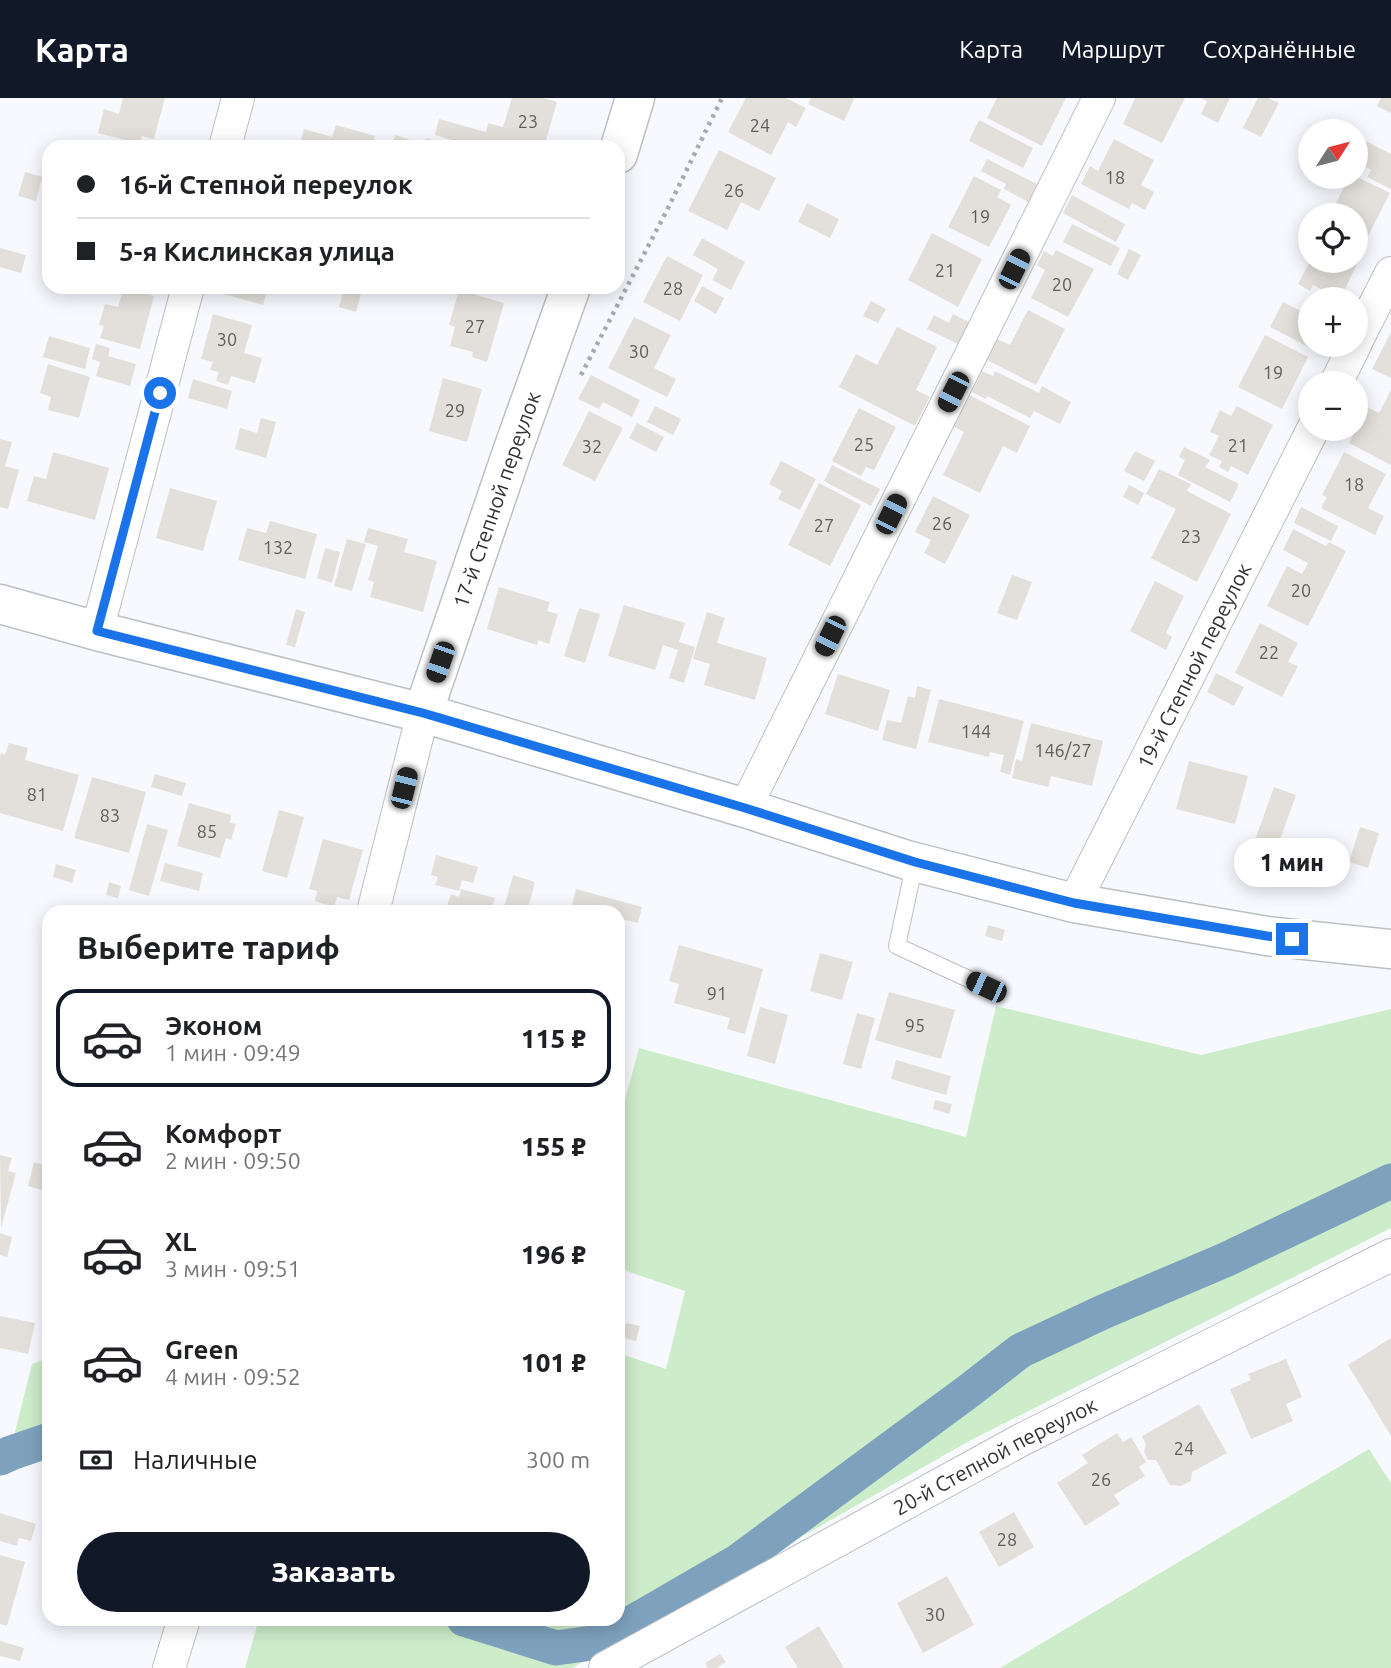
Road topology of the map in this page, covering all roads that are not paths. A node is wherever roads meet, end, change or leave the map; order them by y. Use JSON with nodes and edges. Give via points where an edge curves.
{"nodes":[{"id":1,"x":238,"y":98,"type":"edge"},
{"id":2,"x":635,"y":98,"type":"edge"},
{"id":3,"x":1099,"y":98,"type":"edge"},
{"id":4,"x":227,"y":140,"type":"edge"},
{"id":5,"x":622,"y":140,"type":"edge"},
{"id":6,"x":1391,"y":274,"type":"edge"},
{"id":7,"x":186,"y":294,"type":"edge"},
{"id":8,"x":568,"y":294,"type":"edge"},
{"id":9,"x":1368,"y":320,"type":"edge"},
{"id":10,"x":1307,"y":441,"type":"edge"},
{"id":11,"x":0,"y":604,"type":"edge"},
{"id":12,"x":97,"y":631,"type":"junction"},
{"id":13,"x":423,"y":713,"type":"junction"},
{"id":14,"x":745,"y":808,"type":"junction"},
{"id":15,"x":915,"y":862,"type":"junction"},
{"id":16,"x":1074,"y":903,"type":"junction"},
{"id":17,"x":375,"y":905,"type":"edge"},
{"id":18,"x":1391,"y":949,"type":"edge"},
{"id":19,"x":986,"y":987,"type":"dead end"},
{"id":20,"x":1391,"y":1255,"type":"edge"},
{"id":21,"x":182,"y":1626,"type":"edge"},
{"id":22,"x":169,"y":1668,"type":"edge"},
{"id":23,"x":606,"y":1668,"type":"edge"}],
"edges":[{"from":1,"to":4,"type":"street"},
{"from":2,"to":5,"type":"street"},
{"from":3,"to":14,"type":"street"},
{"from":6,"to":9,"type":"street"},
{"from":7,"to":12,"type":"street"},
{"from":8,"to":13,"type":"street","name":"17-й Степной переулок"},
{"from":10,"to":16,"type":"street","name":"19-й Степной переулок"},
{"from":11,"to":12,"type":"street"},
{"from":12,"to":13,"type":"street"},
{"from":13,"to":14,"type":"street"},
{"from":13,"to":17,"type":"street"},
{"from":14,"to":15,"type":"street"},
{"from":15,"to":16,"type":"street"},
{"from":15,"to":19,"type":"lane","via":[[897,946]]},
{"from":16,"to":18,"type":"street","via":[[1267,936]]},
{"from":20,"to":23,"type":"street","name":"20-й Степной переулок","via":[[1021,1440]]},
{"from":21,"to":22,"type":"street"}]}
